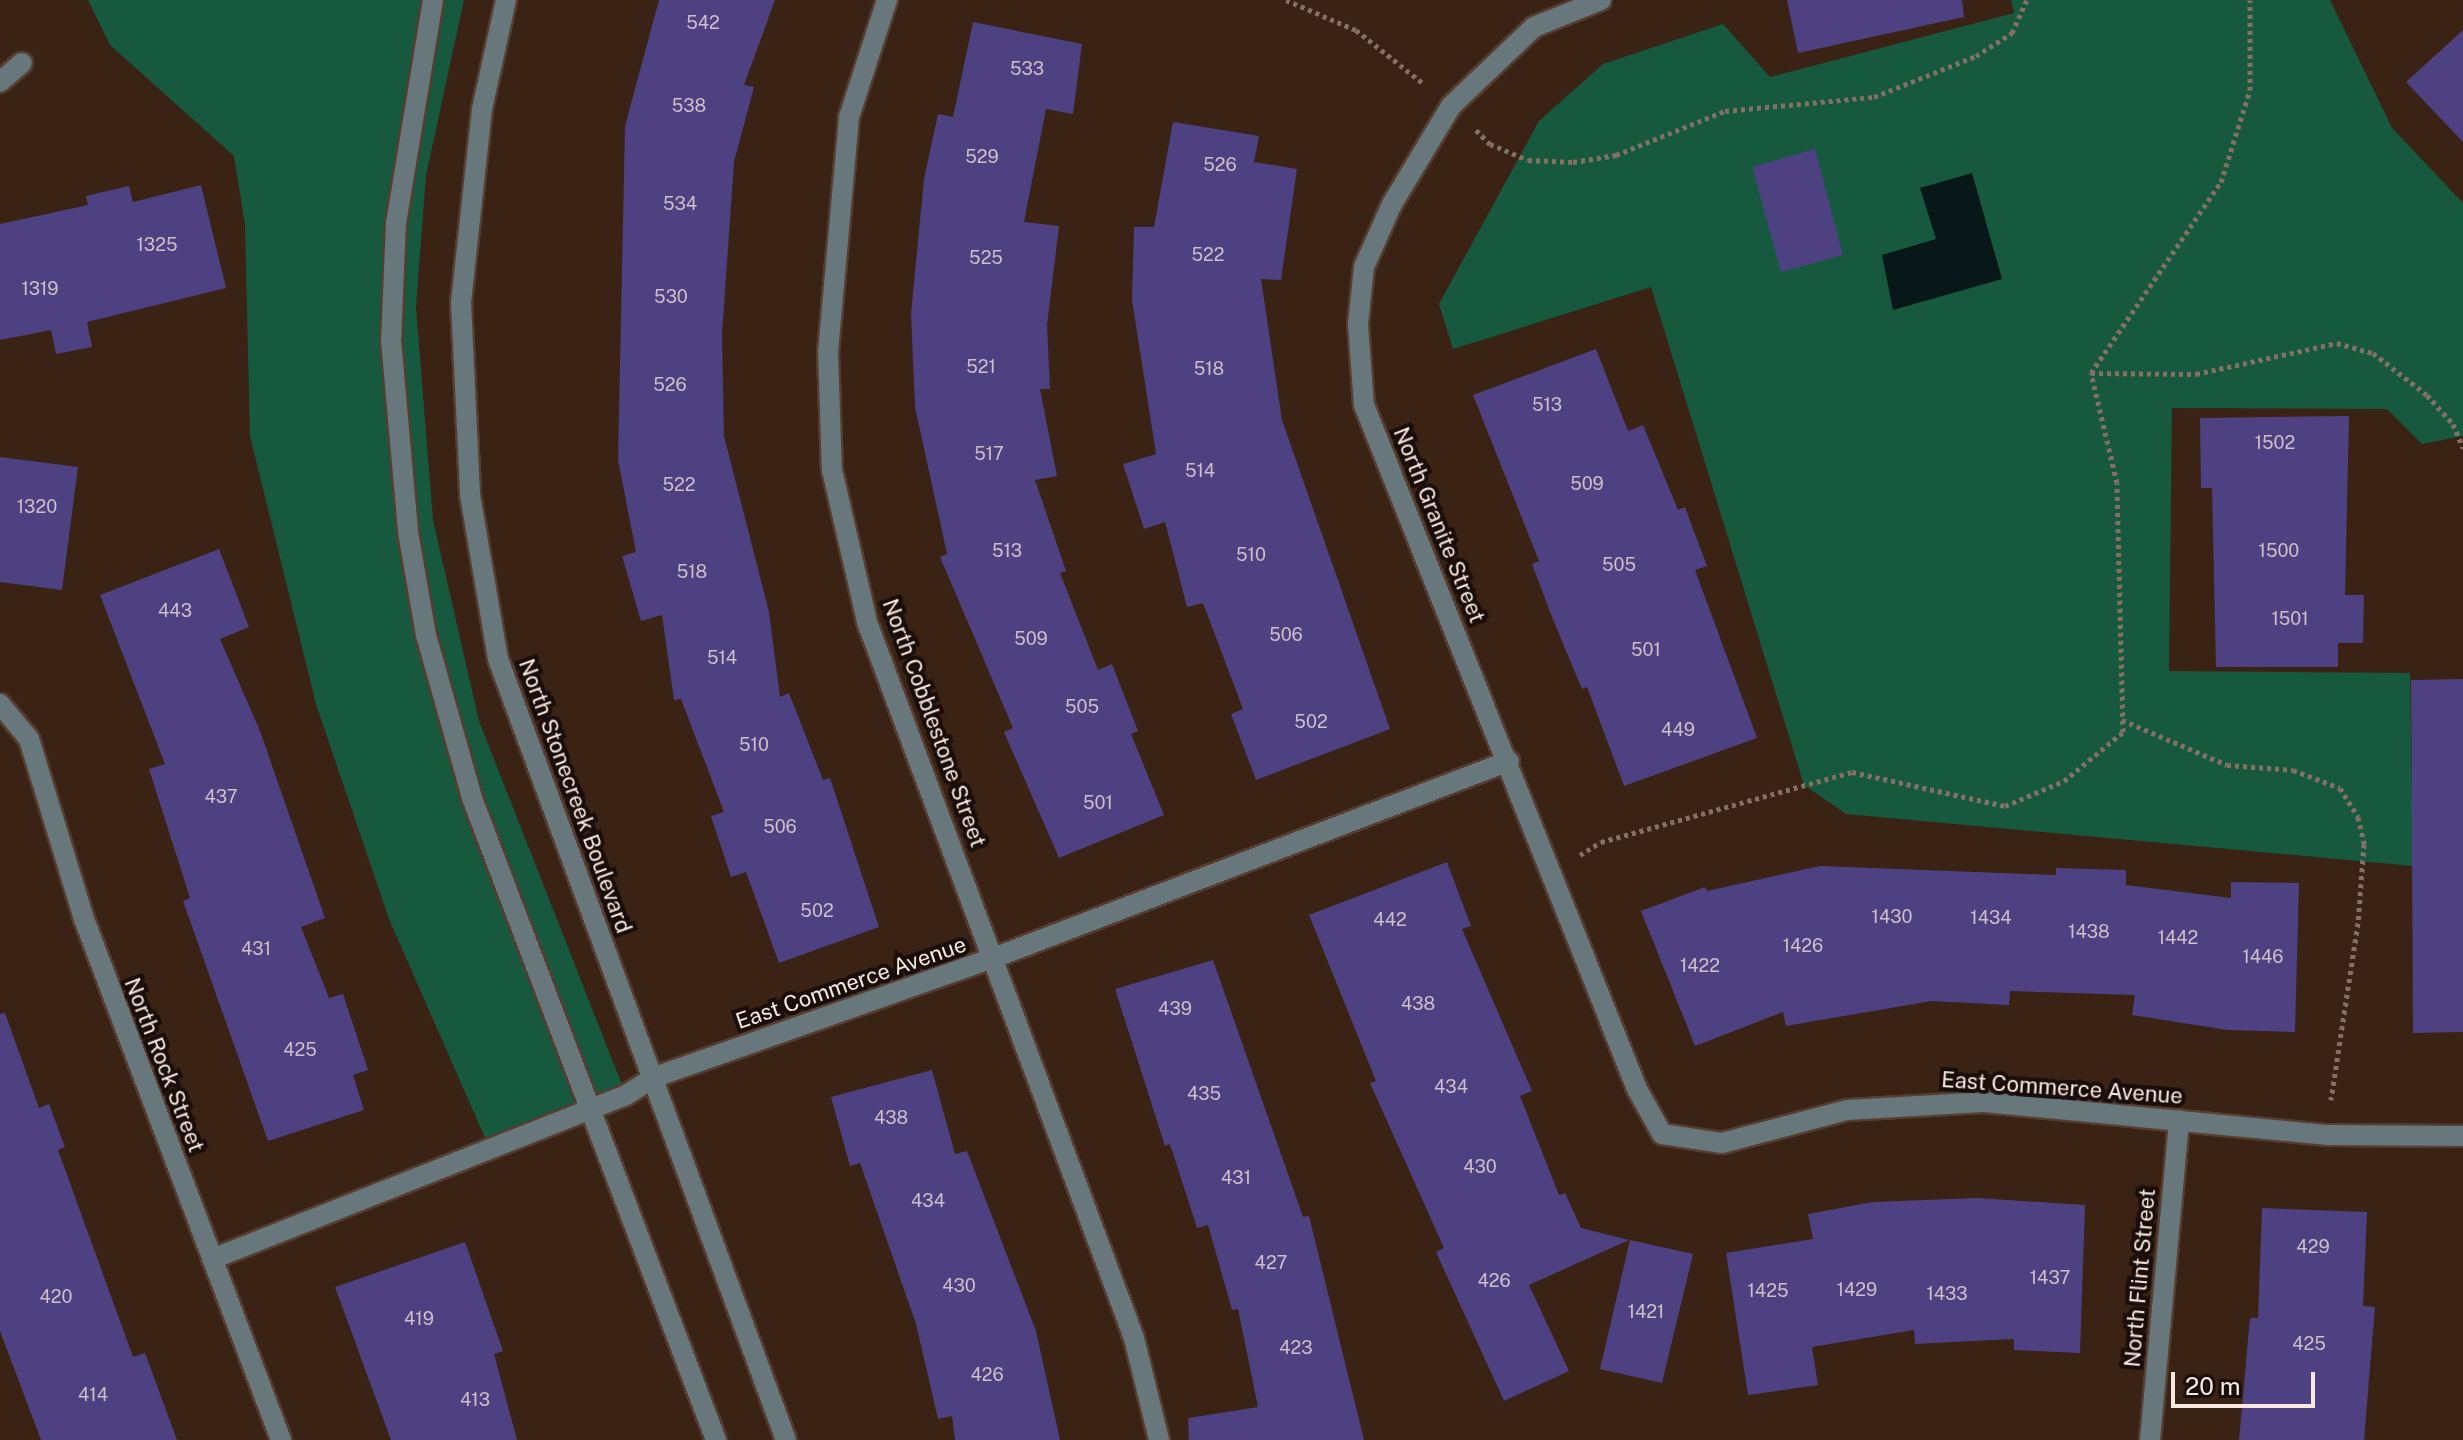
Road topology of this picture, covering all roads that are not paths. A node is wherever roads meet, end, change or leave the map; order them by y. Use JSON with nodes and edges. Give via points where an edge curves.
{"nodes":[{"id":1,"x":433,"y":0,"type":"edge"},
{"id":2,"x":506,"y":0,"type":"edge"},
{"id":3,"x":887,"y":0,"type":"edge"},
{"id":4,"x":1601,"y":0,"type":"edge"},
{"id":5,"x":22,"y":63,"type":"dead end"},
{"id":6,"x":0,"y":82,"type":"edge"},
{"id":7,"x":3,"y":705,"type":"edge"},
{"id":8,"x":1509,"y":761,"type":"junction"},
{"id":9,"x":996,"y":957,"type":"junction"},
{"id":10,"x":655,"y":1077,"type":"junction"},
{"id":11,"x":590,"y":1110,"type":"junction"},
{"id":12,"x":2179,"y":1120,"type":"junction"},
{"id":13,"x":1662,"y":1134,"type":"joint"},
{"id":14,"x":2463,"y":1136,"type":"edge"},
{"id":15,"x":212,"y":1259,"type":"junction"},
{"id":16,"x":281,"y":1440,"type":"edge"},
{"id":17,"x":716,"y":1440,"type":"edge"},
{"id":18,"x":786,"y":1440,"type":"edge"},
{"id":19,"x":1159,"y":1440,"type":"edge"},
{"id":20,"x":2150,"y":1440,"type":"edge"}],
"edges":[{"from":1,"to":11,"type":"street","via":[[396,223],[391,340],[408,532],[426,635],[472,798]]},
{"from":2,"to":10,"type":"street","name":"North Stonecreek Boulevard","via":[[467,217],[461,402],[470,495],[502,672]]},
{"from":3,"to":9,"type":"street","name":"North Cobblestone Street","via":[[849,117],[830,298],[832,470],[867,622]]},
{"from":4,"to":8,"type":"street","name":"North Granite Street","via":[[1534,27],[1451,106],[1392,204],[1364,267],[1358,324],[1364,405]]},
{"from":5,"to":6,"type":"street"},
{"from":7,"to":15,"type":"street","name":"North Rock Street","via":[[29,739],[84,919]]},
{"from":8,"to":9,"type":"street","name":"East Commerce Avenue"},
{"from":8,"to":13,"type":"street","name":"North Granite Street","via":[[1637,1089]]},
{"from":9,"to":10,"type":"street","name":"East Commerce Avenue"},
{"from":9,"to":19,"type":"street","name":"North Cobblestone Street","via":[[1134,1338]]},
{"from":10,"to":11,"type":"street","name":"East Commerce Avenue"},
{"from":10,"to":18,"type":"street","name":"North Stonecreek Boulevard"},
{"from":11,"to":15,"type":"street","name":"East Commerce Avenue"},
{"from":11,"to":17,"type":"street"},
{"from":12,"to":13,"type":"street","name":"East Commerce Avenue","via":[[1938,1102],[1804,1118],[1722,1143]]},
{"from":12,"to":14,"type":"street","name":"East Commerce Avenue","via":[[2328,1135]]},
{"from":12,"to":20,"type":"street","name":"North Flint Street"},
{"from":15,"to":16,"type":"street","name":"North Rock Street"}]}
